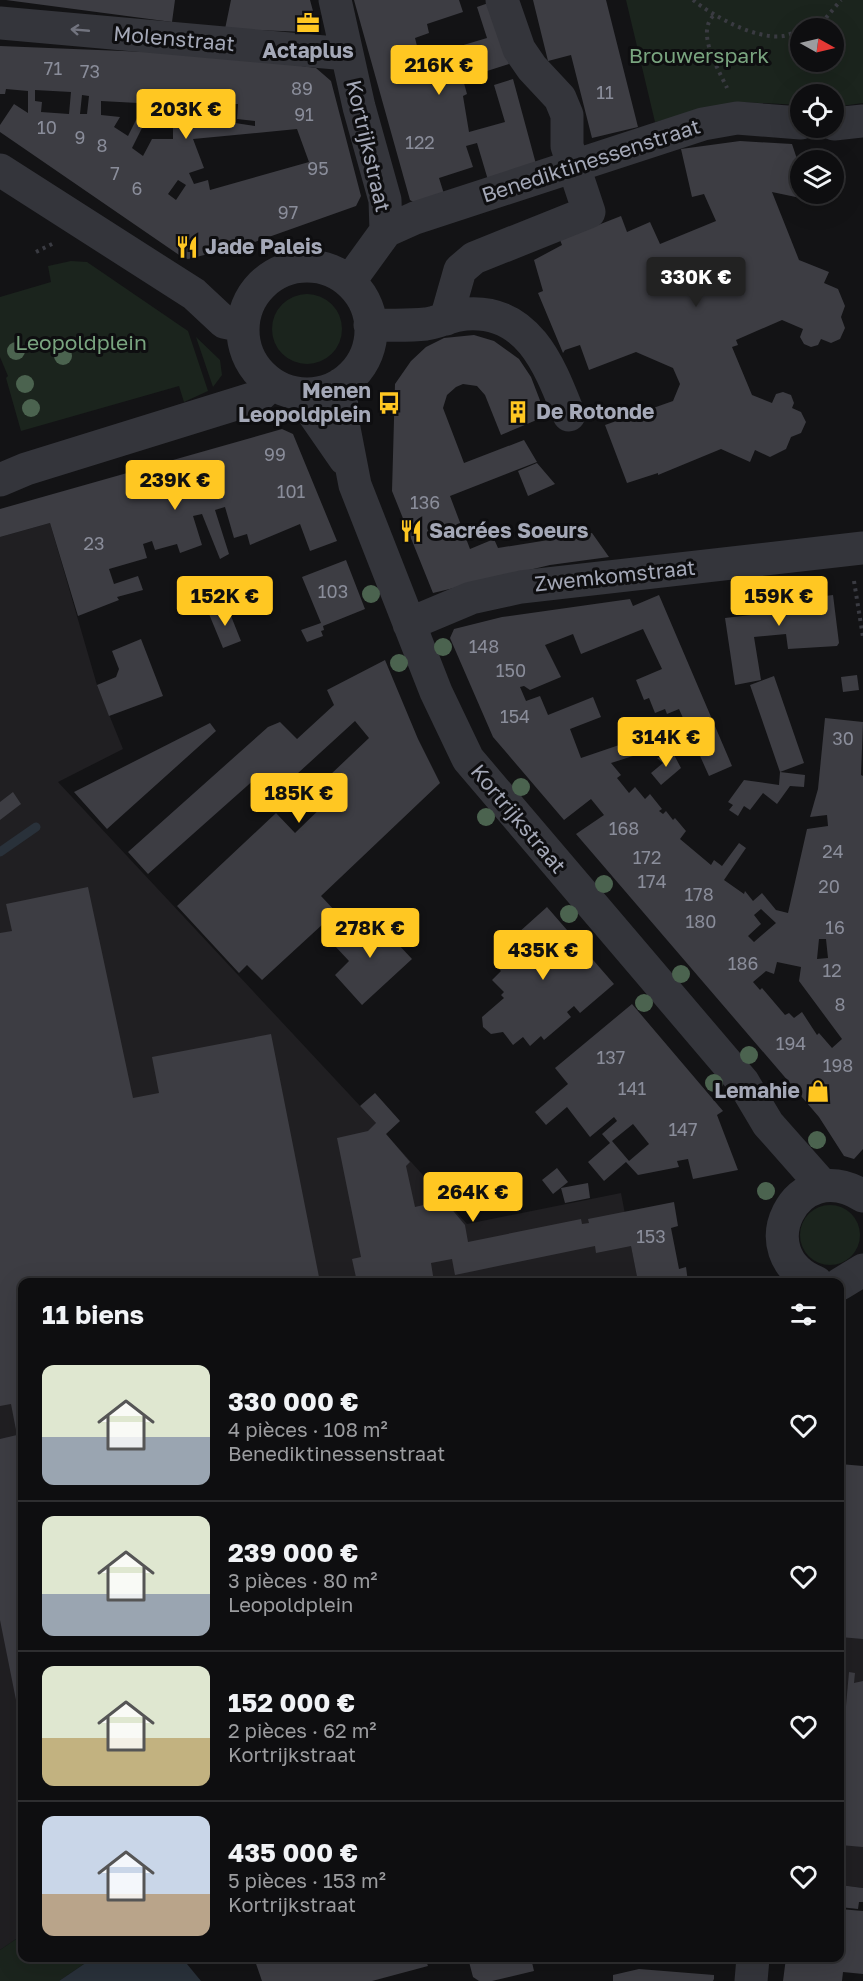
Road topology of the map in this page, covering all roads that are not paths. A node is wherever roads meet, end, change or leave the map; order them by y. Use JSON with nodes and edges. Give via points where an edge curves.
{"nodes":[{"id":1,"x":335,"y":0,"type":"edge"},
{"id":2,"x":502,"y":0,"type":"edge"},
{"id":3,"x":0,"y":23,"type":"edge"},
{"id":4,"x":347,"y":54,"type":"junction"},
{"id":5,"x":863,"y":121,"type":"edge"},
{"id":6,"x":790,"y":122,"type":"edge"},
{"id":7,"x":844,"y":123,"type":"edge"},
{"id":8,"x":573,"y":167,"type":"junction"},
{"id":9,"x":0,"y":170,"type":"edge"},
{"id":10,"x":386,"y":231,"type":"junction"},
{"id":11,"x":349,"y":282,"type":"junction"},
{"id":12,"x":248,"y":311,"type":"junction"},
{"id":13,"x":446,"y":318,"type":"junction"},
{"id":14,"x":370,"y":325,"type":"junction"},
{"id":15,"x":250,"y":359,"type":"junction"},
{"id":16,"x":341,"y":384,"type":"junction"},
{"id":17,"x":286,"y":389,"type":"junction"},
{"id":18,"x":224,"y":407,"type":"junction"},
{"id":19,"x":569,"y":415,"type":"dead end"},
{"id":20,"x":349,"y":465,"type":"junction"},
{"id":21,"x":0,"y":480,"type":"edge"},
{"id":22,"x":856,"y":549,"type":"edge"},
{"id":23,"x":409,"y":624,"type":"junction"},
{"id":24,"x":768,"y":1124,"type":"junction"},
{"id":25,"x":848,"y":1185,"type":"edge"},
{"id":26,"x":792,"y":1203,"type":"junction"},
{"id":27,"x":863,"y":1269,"type":"edge"},
{"id":28,"x":803,"y":1278,"type":"edge"},
{"id":29,"x":844,"y":1281,"type":"edge"},
{"id":30,"x":753,"y":1962,"type":"edge"},
{"id":31,"x":751,"y":1981,"type":"edge"}],
"edges":[{"from":1,"to":4,"type":"street","name":"Kortrijkstraat"},
{"from":2,"to":8,"type":"street","via":[[519,49],[560,98],[567,115],[567,146]]},
{"from":4,"to":3,"type":"street","name":"Molenstraat","one_way":true},
{"from":4,"to":10,"type":"street","name":"Kortrijkstraat","via":[[385,200]]},
{"from":5,"to":7,"type":"street"},
{"from":6,"to":8,"type":"street","name":"Benediktinessenstraat","via":[[736,118],[703,124]]},
{"from":8,"to":10,"type":"street","name":"Benediktinessenstraat"},
{"from":8,"to":13,"type":"street","via":[[589,212],[474,258],[460,270]]},
{"from":9,"to":12,"type":"street","via":[[194,294],[224,322]]},
{"from":10,"to":11,"type":"street","name":"Kortrijkstraat"},
{"from":11,"to":12,"type":"street","via":[[316,266],[297,266],[264,282]]},
{"from":11,"to":14,"type":"street","via":[[360,294]]},
{"from":12,"to":15,"type":"street","via":[[244,343]]},
{"from":13,"to":14,"type":"street","via":[[427,324]]},
{"from":13,"to":19,"type":"street","via":[[466,314],[516,326],[533,341],[553,373]]},
{"from":14,"to":16,"type":"street","via":[[364,358]]},
{"from":15,"to":17,"type":"street","via":[[259,373]]},
{"from":15,"to":18,"type":"street"},
{"from":16,"to":17,"type":"street","via":[[321,392]]},
{"from":16,"to":20,"type":"street","name":"Kortrijkstraat"},
{"from":17,"to":18,"type":"street"},
{"from":17,"to":20,"type":"street","name":"Kortrijkstraat"},
{"from":18,"to":21,"type":"street"},
{"from":20,"to":23,"type":"street","name":"Kortrijkstraat"},
{"from":22,"to":23,"type":"street","name":"Zwemkomstraat","via":[[521,587],[471,598]]},
{"from":23,"to":24,"type":"street","name":"Kortrijkstraat","via":[[468,759],[743,1082]]},
{"from":24,"to":25,"type":"street","name":"Kortrijkstraat"},
{"from":24,"to":26,"type":"street","name":"Kortrijkstraat"},
{"from":25,"to":26,"type":"street","via":[[807,1191]]},
{"from":26,"to":28,"type":"street","via":[[782,1235],[785,1253]]},
{"from":27,"to":29,"type":"street"},
{"from":30,"to":31,"type":"street"}]}
